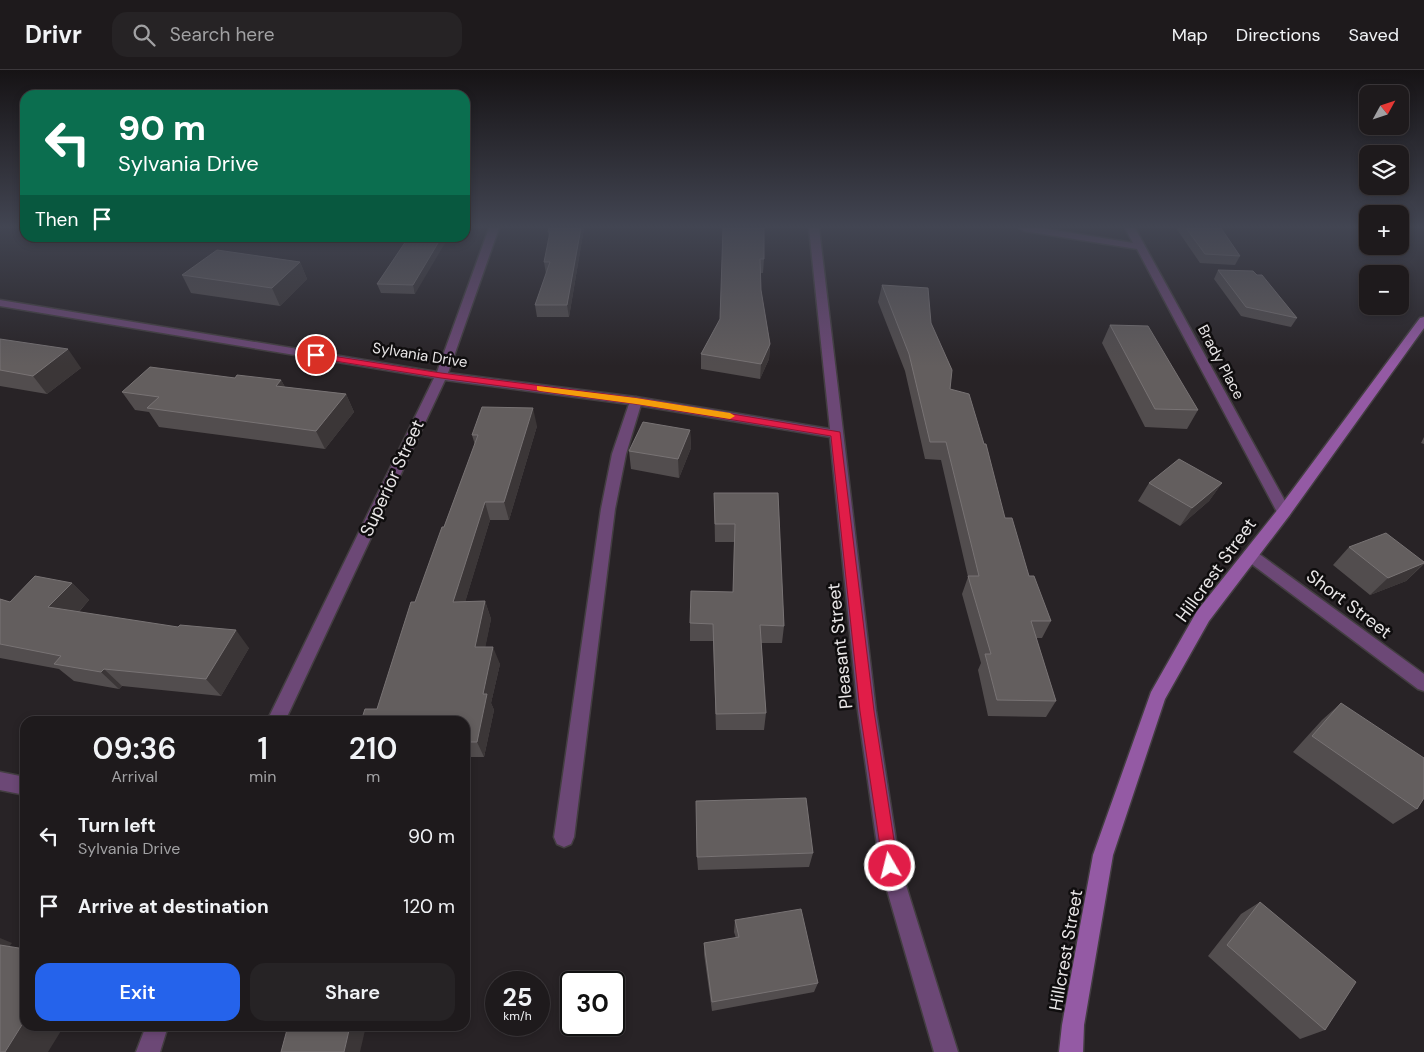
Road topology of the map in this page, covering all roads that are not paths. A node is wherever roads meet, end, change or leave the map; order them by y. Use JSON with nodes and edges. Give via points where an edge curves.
{"nodes":[{"id":1,"x":478,"y":274,"type":"edge"},
{"id":2,"x":819,"y":274,"type":"edge"},
{"id":3,"x":1155,"y":274,"type":"edge"},
{"id":4,"x":0,"y":303,"type":"edge"},
{"id":5,"x":1424,"y":320,"type":"edge"},
{"id":6,"x":441,"y":376,"type":"junction"},
{"id":7,"x":636,"y":401,"type":"junction"},
{"id":8,"x":836,"y":434,"type":"junction"},
{"id":9,"x":1284,"y":512,"type":"junction"},
{"id":10,"x":1250,"y":555,"type":"junction"},
{"id":11,"x":1424,"y":684,"type":"edge"},
{"id":12,"x":278,"y":716,"type":"edge"},
{"id":13,"x":0,"y":781,"type":"edge"},
{"id":14,"x":20,"y":785,"type":"edge"},
{"id":15,"x":564,"y":837,"type":"dead end"},
{"id":16,"x":155,"y":1031,"type":"edge"},
{"id":17,"x":148,"y":1052,"type":"edge"},
{"id":18,"x":946,"y":1052,"type":"edge"},
{"id":19,"x":1071,"y":1052,"type":"edge"}],
"edges":[{"from":1,"to":6,"type":"street","name":"Superior Street"},
{"from":2,"to":8,"type":"street","name":"Pleasant Street"},
{"from":3,"to":9,"type":"street","name":"Brady Place"},
{"from":4,"to":6,"type":"street","name":"Sylvania Drive"},
{"from":5,"to":9,"type":"street","name":"Hillcrest Street"},
{"from":6,"to":7,"type":"street","name":"Sylvania Drive"},
{"from":6,"to":12,"type":"street","name":"Superior Street"},
{"from":7,"to":8,"type":"street","name":"Sylvania Drive"},
{"from":7,"to":15,"type":"street","via":[[619,454],[608,509]]},
{"from":8,"to":18,"type":"street","name":"Pleasant Street","via":[[867,711],[890,866]]},
{"from":9,"to":10,"type":"street","name":"Hillcrest Street"},
{"from":10,"to":11,"type":"street","name":"Short Street"},
{"from":10,"to":19,"type":"street","name":"Hillcrest Street","via":[[1202,616],[1157,697],[1103,855]]},
{"from":13,"to":14,"type":"street"},
{"from":16,"to":17,"type":"street"}]}
